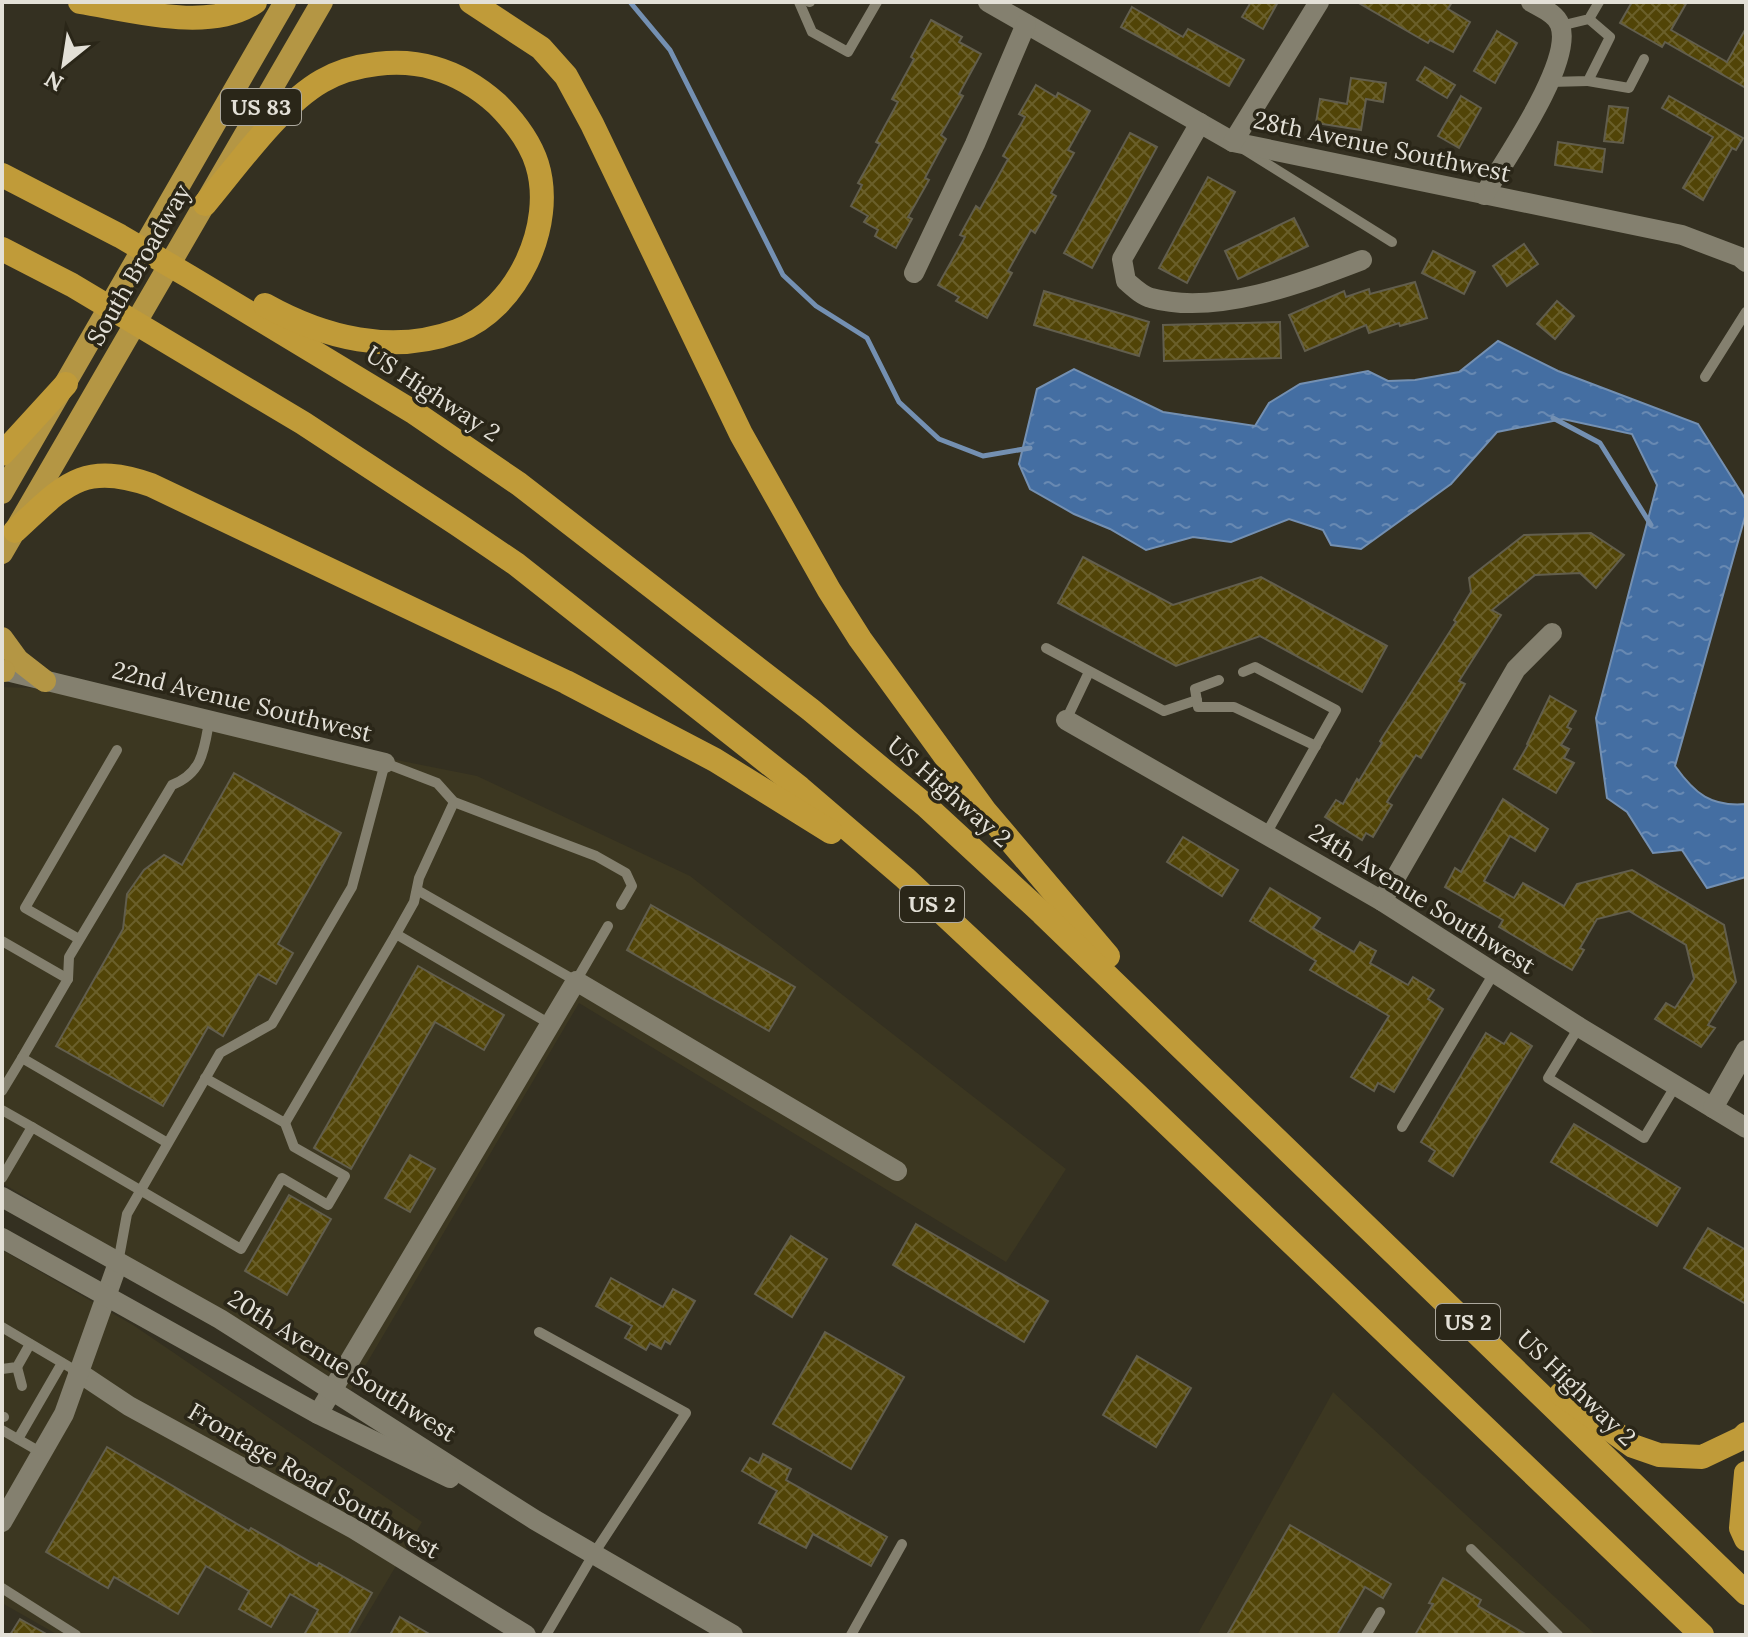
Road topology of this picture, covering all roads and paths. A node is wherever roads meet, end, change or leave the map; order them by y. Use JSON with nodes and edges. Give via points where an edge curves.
{"nodes":[{"id":1,"x":80,"y":2,"type":"edge"},
{"id":2,"x":255,"y":2,"type":"edge"},
{"id":3,"x":285,"y":2,"type":"edge"},
{"id":4,"x":322,"y":2,"type":"edge"},
{"id":5,"x":471,"y":2,"type":"edge"},
{"id":6,"x":799,"y":2,"type":"edge"},
{"id":7,"x":877,"y":2,"type":"edge"},
{"id":8,"x":988,"y":2,"type":"edge"},
{"id":9,"x":1319,"y":2,"type":"edge"},
{"id":10,"x":1531,"y":2,"type":"edge"},
{"id":11,"x":1599,"y":2,"type":"edge"},
{"id":12,"x":1589,"y":19,"type":"junction"},
{"id":13,"x":1026,"y":24,"type":"junction"},
{"id":14,"x":1561,"y":32,"type":"junction"},
{"id":15,"x":1644,"y":59,"type":"dead end"},
{"id":16,"x":1588,"y":81,"type":"junction"},
{"id":17,"x":1550,"y":82,"type":"junction"},
{"id":18,"x":1200,"y":123,"type":"junction"},
{"id":19,"x":1233,"y":142,"type":"junction"},
{"id":20,"x":2,"y":175,"type":"edge"},
{"id":21,"x":1484,"y":195,"type":"junction"},
{"id":22,"x":202,"y":208,"type":"junction"},
{"id":23,"x":1392,"y":242,"type":"dead end"},
{"id":24,"x":2,"y":249,"type":"edge"},
{"id":25,"x":1744,"y":256,"type":"edge"},
{"id":26,"x":1362,"y":260,"type":"dead end"},
{"id":27,"x":2,"y":263,"type":"edge"},
{"id":28,"x":914,"y":273,"type":"dead end"},
{"id":29,"x":190,"y":277,"type":"junction"},
{"id":30,"x":72,"y":285,"type":"junction"},
{"id":31,"x":1746,"y":312,"type":"edge"},
{"id":32,"x":1705,"y":377,"type":"dead end"},
{"id":33,"x":66,"y":384,"type":"junction"},
{"id":34,"x":2,"y":454,"type":"edge"},
{"id":35,"x":2,"y":493,"type":"edge"},
{"id":36,"x":15,"y":531,"type":"junction"},
{"id":37,"x":2,"y":553,"type":"edge"},
{"id":38,"x":1552,"y":633,"type":"dead end"},
{"id":39,"x":2,"y":638,"type":"edge"},
{"id":40,"x":1046,"y":648,"type":"dead end"},
{"id":41,"x":3,"y":671,"type":"edge"},
{"id":42,"x":1089,"y":672,"type":"junction"},
{"id":43,"x":1243,"y":672,"type":"dead end"},
{"id":44,"x":1219,"y":680,"type":"dead end"},
{"id":45,"x":45,"y":681,"type":"junction"},
{"id":46,"x":1197,"y":700,"type":"junction"},
{"id":47,"x":1066,"y":720,"type":"joint"},
{"id":48,"x":209,"y":722,"type":"junction"},
{"id":49,"x":1316,"y":746,"type":"junction"},
{"id":50,"x":117,"y":750,"type":"dead end"},
{"id":51,"x":385,"y":763,"type":"junction"},
{"id":52,"x":454,"y":802,"type":"junction"},
{"id":53,"x":1266,"y":834,"type":"junction"},
{"id":54,"x":417,"y":890,"type":"junction"},
{"id":55,"x":1382,"y":901,"type":"junction"},
{"id":56,"x":621,"y":905,"type":"dead end"},
{"id":57,"x":949,"y":919,"type":"junction"},
{"id":58,"x":608,"y":926,"type":"dead end"},
{"id":59,"x":396,"y":934,"type":"junction"},
{"id":60,"x":79,"y":939,"type":"junction"},
{"id":61,"x":2,"y":941,"type":"edge"},
{"id":62,"x":1494,"y":973,"type":"junction"},
{"id":63,"x":68,"y":979,"type":"junction"},
{"id":64,"x":576,"y":981,"type":"junction"},
{"id":65,"x":550,"y":1024,"type":"junction"},
{"id":66,"x":1579,"y":1027,"type":"junction"},
{"id":67,"x":1746,"y":1050,"type":"edge"},
{"id":68,"x":1188,"y":1054,"type":"junction"},
{"id":69,"x":22,"y":1058,"type":"junction"},
{"id":70,"x":205,"y":1078,"type":"junction"},
{"id":71,"x":1676,"y":1085,"type":"junction"},
{"id":72,"x":2,"y":1091,"type":"edge"},
{"id":73,"x":1713,"y":1108,"type":"junction"},
{"id":74,"x":2,"y":1110,"type":"edge"},
{"id":75,"x":285,"y":1123,"type":"junction"},
{"id":76,"x":32,"y":1127,"type":"junction"},
{"id":77,"x":1402,"y":1127,"type":"dead end"},
{"id":78,"x":1746,"y":1128,"type":"edge"},
{"id":79,"x":166,"y":1142,"type":"junction"},
{"id":80,"x":897,"y":1171,"type":"dead end"},
{"id":81,"x":2,"y":1178,"type":"edge"},
{"id":82,"x":140,"y":1190,"type":"junction"},
{"id":83,"x":2,"y":1197,"type":"edge"},
{"id":84,"x":2,"y":1238,"type":"edge"},
{"id":85,"x":118,"y":1263,"type":"junction"},
{"id":86,"x":107,"y":1298,"type":"junction"},
{"id":87,"x":2,"y":1327,"type":"edge"},
{"id":88,"x":1477,"y":1331,"type":"junction"},
{"id":89,"x":539,"y":1332,"type":"dead end"},
{"id":90,"x":30,"y":1344,"type":"junction"},
{"id":91,"x":17,"y":1367,"type":"junction"},
{"id":92,"x":70,"y":1368,"type":"junction"},
{"id":93,"x":2,"y":1369,"type":"edge"},
{"id":94,"x":22,"y":1386,"type":"dead end"},
{"id":95,"x":332,"y":1390,"type":"junction"},
{"id":96,"x":318,"y":1414,"type":"junction"},
{"id":97,"x":2,"y":1430,"type":"edge"},
{"id":98,"x":1746,"y":1434,"type":"edge"},
{"id":99,"x":18,"y":1439,"type":"junction"},
{"id":100,"x":42,"y":1453,"type":"junction"},
{"id":101,"x":1746,"y":1473,"type":"edge"},
{"id":102,"x":535,"y":1520,"type":"junction"},
{"id":103,"x":2,"y":1522,"type":"edge"},
{"id":104,"x":1746,"y":1539,"type":"edge"},
{"id":105,"x":902,"y":1544,"type":"dead end"},
{"id":106,"x":1471,"y":1549,"type":"dead end"},
{"id":107,"x":593,"y":1555,"type":"junction"},
{"id":108,"x":2,"y":1588,"type":"edge"},
{"id":109,"x":1746,"y":1593,"type":"edge"},
{"id":110,"x":1380,"y":1612,"type":"dead end"},
{"id":111,"x":76,"y":1635,"type":"edge"},
{"id":112,"x":526,"y":1635,"type":"edge"},
{"id":113,"x":546,"y":1635,"type":"edge"},
{"id":114,"x":733,"y":1635,"type":"edge"},
{"id":115,"x":851,"y":1635,"type":"edge"},
{"id":116,"x":1366,"y":1635,"type":"edge"},
{"id":117,"x":1558,"y":1635,"type":"edge"},
{"id":118,"x":1702,"y":1635,"type":"edge"}],
"edges":[{"from":1,"to":2,"type":"highway","via":[[213,18]]},
{"from":3,"to":33,"type":"highway","name":"South Broadway","number":"US 83"},
{"from":4,"to":22,"type":"highway","name":"South Broadway","number":"US 83"},
{"from":5,"to":68,"type":"highway","via":[[541,48],[566,76],[741,434],[860,639],[985,811]]},
{"from":6,"to":7,"type":"lane","via":[[812,32],[848,52]]},
{"from":8,"to":13,"type":"street","name":"28th Avenue Southwest"},
{"from":9,"to":19,"type":"street"},
{"from":10,"to":14,"type":"street","via":[[1553,15]]},
{"from":11,"to":12,"type":"lane"},
{"from":12,"to":14,"type":"lane"},
{"from":12,"to":16,"type":"lane","via":[[1610,37]]},
{"from":13,"to":18,"type":"street","name":"28th Avenue Southwest"},
{"from":13,"to":28,"type":"street"},
{"from":14,"to":17,"type":"street","via":[[1560,58]]},
{"from":15,"to":16,"type":"lane","via":[[1629,88]]},
{"from":16,"to":17,"type":"lane"},
{"from":17,"to":21,"type":"street"},
{"from":18,"to":19,"type":"street","name":"28th Avenue Southwest"},
{"from":18,"to":26,"type":"street","via":[[1122,259],[1126,281],[1148,298],[1200,304],[1293,287]]},
{"from":19,"to":21,"type":"street","name":"28th Avenue Southwest"},
{"from":19,"to":23,"type":"lane"},
{"from":20,"to":29,"type":"highway","name":"US Highway 2","number":"US 2"},
{"from":21,"to":25,"type":"street","name":"28th Avenue Southwest","via":[[1682,235]]},
{"from":22,"to":29,"type":"highway","via":[[287,109],[323,80],[366,67],[418,63],[477,87],[507,114],[538,166],[541,205],[534,242],[504,299],[473,324],[421,341],[351,338],[288,318],[242,292]]},
{"from":22,"to":36,"type":"highway","name":"South Broadway","number":"US 83"},
{"from":24,"to":30,"type":"highway","number":"US 2"},
{"from":27,"to":30,"type":"highway"},
{"from":29,"to":68,"type":"highway","name":"US Highway 2","number":"US 2","via":[[415,413],[673,601],[925,805]]},
{"from":30,"to":57,"type":"highway","number":"US 2","via":[[303,423],[516,564],[800,788]]},
{"from":31,"to":32,"type":"lane"},
{"from":33,"to":34,"type":"highway"},
{"from":33,"to":35,"type":"highway","name":"South Broadway","number":"US 83"},
{"from":36,"to":37,"type":"highway","name":"South Broadway","number":"US 83"},
{"from":36,"to":57,"type":"highway","via":[[70,483],[88,476],[121,476],[151,485],[566,682],[715,760],[814,820]]},
{"from":38,"to":55,"type":"street","via":[[1516,669]]},
{"from":39,"to":45,"type":"highway","via":[[18,660]]},
{"from":40,"to":42,"type":"lane"},
{"from":41,"to":45,"type":"street","name":"22nd Avenue Southwest"},
{"from":42,"to":46,"type":"lane","via":[[1164,711]]},
{"from":42,"to":47,"type":"lane"},
{"from":43,"to":49,"type":"lane","via":[[1255,667],[1336,710]]},
{"from":44,"to":46,"type":"lane","via":[[1195,689]]},
{"from":45,"to":48,"type":"street","name":"22nd Avenue Southwest"},
{"from":46,"to":49,"type":"lane","via":[[1198,707],[1234,707]]},
{"from":47,"to":53,"type":"street","name":"24th Avenue Southwest"},
{"from":48,"to":51,"type":"street","name":"22nd Avenue Southwest"},
{"from":48,"to":60,"type":"lane","via":[[204,750],[189,779],[172,785]]},
{"from":49,"to":53,"type":"lane"},
{"from":50,"to":60,"type":"lane","via":[[25,908]]},
{"from":51,"to":52,"type":"lane","via":[[437,783]]},
{"from":51,"to":70,"type":"lane","name":"22nd Avenue Southwest","via":[[352,887],[272,1024],[220,1053]]},
{"from":52,"to":54,"type":"lane"},
{"from":52,"to":56,"type":"lane","via":[[596,856],[626,873],[632,886]]},
{"from":53,"to":55,"type":"street","name":"24th Avenue Southwest"},
{"from":54,"to":59,"type":"lane"},
{"from":54,"to":64,"type":"lane"},
{"from":55,"to":62,"type":"street","name":"24th Avenue Southwest"},
{"from":57,"to":118,"type":"highway","number":"US 2"},
{"from":58,"to":64,"type":"lane"},
{"from":59,"to":65,"type":"lane"},
{"from":59,"to":75,"type":"lane"},
{"from":60,"to":63,"type":"lane","via":[[69,957]]},
{"from":61,"to":63,"type":"lane"},
{"from":62,"to":66,"type":"street","name":"24th Avenue Southwest"},
{"from":62,"to":77,"type":"lane"},
{"from":63,"to":69,"type":"lane"},
{"from":64,"to":65,"type":"street"},
{"from":64,"to":80,"type":"street"},
{"from":65,"to":95,"type":"street"},
{"from":66,"to":71,"type":"street","name":"24th Avenue Southwest"},
{"from":66,"to":71,"type":"lane","via":[[1548,1078],[1644,1138]]},
{"from":67,"to":73,"type":"street"},
{"from":68,"to":88,"type":"highway","name":"US Highway 2","number":"US 2"},
{"from":69,"to":72,"type":"lane"},
{"from":69,"to":79,"type":"lane"},
{"from":70,"to":75,"type":"lane"},
{"from":70,"to":79,"type":"lane","name":"22nd Avenue Southwest"},
{"from":71,"to":73,"type":"street","name":"24th Avenue Southwest"},
{"from":73,"to":78,"type":"street","name":"24th Avenue Southwest"},
{"from":74,"to":76,"type":"lane"},
{"from":75,"to":82,"type":"lane","via":[[294,1147],[345,1176],[328,1205],[282,1178],[241,1249]]},
{"from":76,"to":81,"type":"lane"},
{"from":76,"to":82,"type":"lane"},
{"from":79,"to":82,"type":"lane","name":"22nd Avenue Southwest"},
{"from":82,"to":85,"type":"lane","name":"22nd Avenue Southwest","via":[[127,1214]]},
{"from":83,"to":85,"type":"street","name":"20th Avenue Southwest"},
{"from":84,"to":86,"type":"street","name":"20th Avenue Southwest"},
{"from":85,"to":86,"type":"street"},
{"from":85,"to":95,"type":"street","name":"20th Avenue Southwest"},
{"from":86,"to":92,"type":"street"},
{"from":86,"to":96,"type":"street","name":"20th Avenue Southwest"},
{"from":87,"to":90,"type":"lane"},
{"from":88,"to":98,"type":"highway","via":[[1633,1446],[1659,1455],[1702,1457]]},
{"from":88,"to":109,"type":"highway","name":"US Highway 2","number":"US 2"},
{"from":89,"to":107,"type":"lane","via":[[686,1413]]},
{"from":90,"to":91,"type":"lane"},
{"from":90,"to":92,"type":"lane"},
{"from":91,"to":93,"type":"lane"},
{"from":91,"to":94,"type":"lane"},
{"from":92,"to":99,"type":"lane"},
{"from":92,"to":100,"type":"street","via":[[64,1414]]},
{"from":92,"to":112,"type":"street","name":"Frontage Road Southwest","via":[[354,1529]]},
{"from":95,"to":96,"type":"street"},
{"from":95,"to":102,"type":"street","name":"20th Avenue Southwest"},
{"from":96,"to":102,"type":"street","name":"20th Avenue Southwest"},
{"from":97,"to":99,"type":"lane"},
{"from":99,"to":100,"type":"lane"},
{"from":100,"to":103,"type":"street"},
{"from":101,"to":104,"type":"highway","via":[[1741,1528]]},
{"from":102,"to":107,"type":"street","name":"20th Avenue Southwest"},
{"from":105,"to":115,"type":"lane"},
{"from":106,"to":117,"type":"lane"},
{"from":107,"to":113,"type":"lane"},
{"from":107,"to":114,"type":"street","name":"20th Avenue Southwest"},
{"from":108,"to":111,"type":"lane"},
{"from":110,"to":116,"type":"lane"}]}
